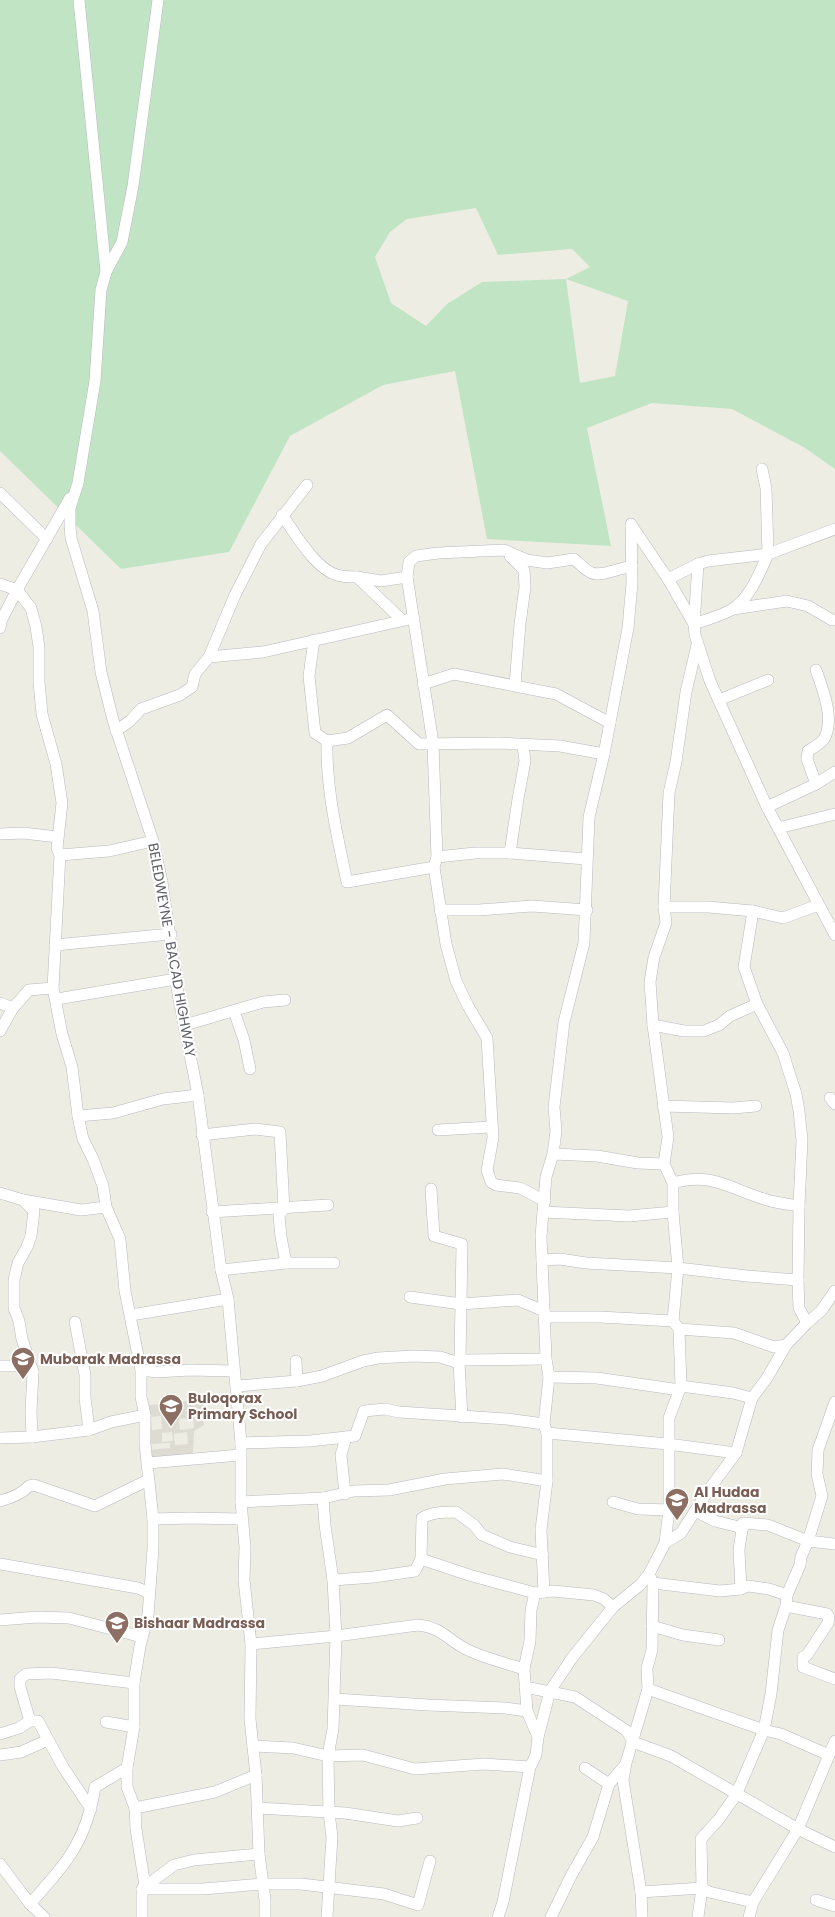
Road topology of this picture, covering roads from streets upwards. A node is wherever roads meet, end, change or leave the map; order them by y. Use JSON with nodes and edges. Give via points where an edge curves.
{"nodes":[{"id":1,"x":79,"y":0,"type":"edge"},
{"id":2,"x":158,"y":0,"type":"edge"},
{"id":3,"x":106,"y":272,"type":"junction"},
{"id":4,"x":762,"y":469,"type":"dead end"},
{"id":5,"x":78,"y":483,"type":"junction"},
{"id":6,"x":307,"y":486,"type":"dead end"},
{"id":7,"x":0,"y":493,"type":"edge"},
{"id":8,"x":282,"y":515,"type":"junction"},
{"id":9,"x":835,"y":529,"type":"edge"},
{"id":10,"x":47,"y":539,"type":"junction"},
{"id":11,"x":504,"y":550,"type":"junction"},
{"id":12,"x":768,"y":554,"type":"junction"},
{"id":13,"x":698,"y":564,"type":"junction"},
{"id":14,"x":632,"y":566,"type":"junction"},
{"id":15,"x":357,"y":577,"type":"junction"},
{"id":16,"x":407,"y":577,"type":"junction"},
{"id":17,"x":668,"y":579,"type":"junction"},
{"id":18,"x":0,"y":584,"type":"edge"},
{"id":19,"x":17,"y":590,"type":"junction"},
{"id":20,"x":733,"y":609,"type":"junction"},
{"id":21,"x":414,"y":618,"type":"junction"},
{"id":22,"x":401,"y":619,"type":"junction"},
{"id":23,"x":832,"y":620,"type":"dead end"},
{"id":24,"x":694,"y":624,"type":"junction"},
{"id":25,"x":0,"y":628,"type":"edge"},
{"id":26,"x":314,"y":640,"type":"junction"},
{"id":27,"x":697,"y":646,"type":"junction"},
{"id":28,"x":209,"y":657,"type":"junction"},
{"id":29,"x":816,"y":670,"type":"dead end"},
{"id":30,"x":768,"y":680,"type":"dead end"},
{"id":31,"x":423,"y":684,"type":"junction"},
{"id":32,"x":515,"y":685,"type":"junction"},
{"id":33,"x":719,"y":700,"type":"junction"},
{"id":34,"x":610,"y":723,"type":"junction"},
{"id":35,"x":116,"y":731,"type":"junction"},
{"id":36,"x":327,"y":741,"type":"junction"},
{"id":37,"x":433,"y":743,"type":"junction"},
{"id":38,"x":523,"y":746,"type":"junction"},
{"id":39,"x":604,"y":754,"type":"junction"},
{"id":40,"x":835,"y":772,"type":"edge"},
{"id":41,"x":816,"y":784,"type":"junction"},
{"id":42,"x":767,"y":807,"type":"junction"},
{"id":43,"x":835,"y":814,"type":"edge"},
{"id":44,"x":778,"y":828,"type":"junction"},
{"id":45,"x":0,"y":834,"type":"edge"},
{"id":46,"x":58,"y":837,"type":"junction"},
{"id":47,"x":153,"y":841,"type":"junction"},
{"id":48,"x":510,"y":853,"type":"junction"},
{"id":49,"x":60,"y":855,"type":"junction"},
{"id":50,"x":586,"y":859,"type":"junction"},
{"id":51,"x":436,"y":862,"type":"junction"},
{"id":52,"x":818,"y":905,"type":"junction"},
{"id":53,"x":664,"y":908,"type":"junction"},
{"id":54,"x":440,"y":910,"type":"junction"},
{"id":55,"x":587,"y":910,"type":"junction"},
{"id":56,"x":753,"y":911,"type":"junction"},
{"id":57,"x":832,"y":923,"type":"edge"},
{"id":58,"x":171,"y":934,"type":"junction"},
{"id":59,"x":835,"y":935,"type":"edge"},
{"id":60,"x":55,"y":945,"type":"junction"},
{"id":61,"x":176,"y":979,"type":"junction"},
{"id":62,"x":53,"y":988,"type":"junction"},
{"id":63,"x":57,"y":1000,"type":"junction"},
{"id":64,"x":285,"y":1000,"type":"dead end"},
{"id":65,"x":0,"y":1003,"type":"edge"},
{"id":66,"x":757,"y":1004,"type":"junction"},
{"id":67,"x":13,"y":1008,"type":"junction"},
{"id":68,"x":234,"y":1011,"type":"junction"},
{"id":69,"x":186,"y":1025,"type":"junction"},
{"id":70,"x":653,"y":1025,"type":"junction"},
{"id":71,"x":0,"y":1031,"type":"edge"},
{"id":72,"x":250,"y":1069,"type":"dead end"},
{"id":73,"x":198,"y":1095,"type":"junction"},
{"id":74,"x":663,"y":1106,"type":"junction"},
{"id":75,"x":756,"y":1106,"type":"dead end"},
{"id":76,"x":78,"y":1116,"type":"junction"},
{"id":77,"x":492,"y":1127,"type":"junction"},
{"id":78,"x":438,"y":1130,"type":"dead end"},
{"id":79,"x":202,"y":1134,"type":"junction"},
{"id":80,"x":553,"y":1154,"type":"junction"},
{"id":81,"x":664,"y":1164,"type":"junction"},
{"id":82,"x":673,"y":1183,"type":"junction"},
{"id":83,"x":431,"y":1189,"type":"dead end"},
{"id":84,"x":0,"y":1193,"type":"edge"},
{"id":85,"x":23,"y":1200,"type":"junction"},
{"id":86,"x":328,"y":1205,"type":"dead end"},
{"id":87,"x":106,"y":1206,"type":"junction"},
{"id":88,"x":799,"y":1206,"type":"junction"},
{"id":89,"x":544,"y":1207,"type":"junction"},
{"id":90,"x":284,"y":1208,"type":"junction"},
{"id":91,"x":212,"y":1212,"type":"junction"},
{"id":92,"x":673,"y":1212,"type":"junction"},
{"id":93,"x":542,"y":1260,"type":"junction"},
{"id":94,"x":286,"y":1263,"type":"junction"},
{"id":95,"x":334,"y":1263,"type":"dead end"},
{"id":96,"x":678,"y":1268,"type":"junction"},
{"id":97,"x":221,"y":1270,"type":"junction"},
{"id":98,"x":798,"y":1280,"type":"junction"},
{"id":99,"x":835,"y":1291,"type":"edge"},
{"id":100,"x":410,"y":1297,"type":"dead end"},
{"id":101,"x":228,"y":1299,"type":"junction"},
{"id":102,"x":462,"y":1304,"type":"junction"},
{"id":103,"x":544,"y":1314,"type":"junction"},
{"id":104,"x":131,"y":1315,"type":"junction"},
{"id":105,"x":76,"y":1322,"type":"dead end"},
{"id":106,"x":807,"y":1323,"type":"junction"},
{"id":107,"x":676,"y":1325,"type":"junction"},
{"id":108,"x":786,"y":1345,"type":"junction"},
{"id":109,"x":546,"y":1359,"type":"junction"},
{"id":110,"x":296,"y":1361,"type":"dead end"},
{"id":111,"x":459,"y":1362,"type":"junction"},
{"id":112,"x":0,"y":1366,"type":"edge"},
{"id":113,"x":141,"y":1370,"type":"junction"},
{"id":114,"x":234,"y":1371,"type":"junction"},
{"id":115,"x":33,"y":1372,"type":"junction"},
{"id":116,"x":549,"y":1376,"type":"junction"},
{"id":117,"x":297,"y":1381,"type":"junction"},
{"id":118,"x":237,"y":1386,"type":"junction"},
{"id":119,"x":680,"y":1388,"type":"junction"},
{"id":120,"x":752,"y":1398,"type":"junction"},
{"id":121,"x":834,"y":1405,"type":"edge"},
{"id":122,"x":145,"y":1415,"type":"junction"},
{"id":123,"x":462,"y":1417,"type":"junction"},
{"id":124,"x":546,"y":1428,"type":"junction"},
{"id":125,"x":89,"y":1430,"type":"junction"},
{"id":126,"x":32,"y":1437,"type":"junction"},
{"id":127,"x":346,"y":1437,"type":"junction"},
{"id":128,"x":0,"y":1438,"type":"edge"},
{"id":129,"x":241,"y":1443,"type":"junction"},
{"id":130,"x":668,"y":1444,"type":"junction"},
{"id":131,"x":736,"y":1452,"type":"junction"},
{"id":132,"x":240,"y":1455,"type":"junction"},
{"id":133,"x":148,"y":1463,"type":"junction"},
{"id":134,"x":148,"y":1480,"type":"junction"},
{"id":135,"x":547,"y":1481,"type":"junction"},
{"id":136,"x":345,"y":1494,"type":"junction"},
{"id":137,"x":323,"y":1498,"type":"junction"},
{"id":138,"x":0,"y":1501,"type":"edge"},
{"id":139,"x":241,"y":1502,"type":"junction"},
{"id":140,"x":613,"y":1502,"type":"dead end"},
{"id":141,"x":669,"y":1510,"type":"junction"},
{"id":142,"x":695,"y":1511,"type":"junction"},
{"id":143,"x":153,"y":1519,"type":"junction"},
{"id":144,"x":242,"y":1519,"type":"junction"},
{"id":145,"x":743,"y":1528,"type":"junction"},
{"id":146,"x":808,"y":1541,"type":"junction"},
{"id":147,"x":665,"y":1543,"type":"junction"},
{"id":148,"x":835,"y":1544,"type":"edge"},
{"id":149,"x":543,"y":1555,"type":"junction"},
{"id":150,"x":421,"y":1559,"type":"junction"},
{"id":151,"x":0,"y":1564,"type":"edge"},
{"id":152,"x":651,"y":1578,"type":"junction"},
{"id":153,"x":333,"y":1580,"type":"junction"},
{"id":154,"x":741,"y":1589,"type":"junction"},
{"id":155,"x":540,"y":1592,"type":"junction"},
{"id":156,"x":149,"y":1593,"type":"junction"},
{"id":157,"x":786,"y":1601,"type":"junction"},
{"id":158,"x":612,"y":1607,"type":"junction"},
{"id":159,"x":0,"y":1620,"type":"edge"},
{"id":160,"x":652,"y":1626,"type":"junction"},
{"id":161,"x":336,"y":1636,"type":"junction"},
{"id":162,"x":142,"y":1637,"type":"junction"},
{"id":163,"x":719,"y":1640,"type":"dead end"},
{"id":164,"x":252,"y":1644,"type":"junction"},
{"id":165,"x":524,"y":1669,"type":"junction"},
{"id":166,"x":835,"y":1680,"type":"edge"},
{"id":167,"x":134,"y":1683,"type":"junction"},
{"id":168,"x":525,"y":1687,"type":"junction"},
{"id":169,"x":648,"y":1689,"type":"junction"},
{"id":170,"x":550,"y":1691,"type":"junction"},
{"id":171,"x":335,"y":1699,"type":"junction"},
{"id":172,"x":527,"y":1711,"type":"junction"},
{"id":173,"x":30,"y":1721,"type":"junction"},
{"id":174,"x":106,"y":1722,"type":"dead end"},
{"id":175,"x":134,"y":1726,"type":"junction"},
{"id":176,"x":764,"y":1730,"type":"junction"},
{"id":177,"x":0,"y":1734,"type":"edge"},
{"id":178,"x":538,"y":1737,"type":"junction"},
{"id":179,"x":48,"y":1740,"type":"junction"},
{"id":180,"x":835,"y":1741,"type":"edge"},
{"id":181,"x":633,"y":1742,"type":"junction"},
{"id":182,"x":253,"y":1746,"type":"junction"},
{"id":183,"x":0,"y":1755,"type":"edge"},
{"id":184,"x":829,"y":1755,"type":"junction"},
{"id":185,"x":328,"y":1756,"type":"junction"},
{"id":186,"x":626,"y":1763,"type":"junction"},
{"id":187,"x":530,"y":1767,"type":"junction"},
{"id":188,"x":127,"y":1768,"type":"junction"},
{"id":189,"x":585,"y":1768,"type":"dead end"},
{"id":190,"x":256,"y":1775,"type":"junction"},
{"id":191,"x":609,"y":1784,"type":"junction"},
{"id":192,"x":736,"y":1794,"type":"junction"},
{"id":193,"x":135,"y":1808,"type":"junction"},
{"id":194,"x":258,"y":1808,"type":"junction"},
{"id":195,"x":91,"y":1809,"type":"junction"},
{"id":196,"x":329,"y":1813,"type":"junction"},
{"id":197,"x":418,"y":1818,"type":"dead end"},
{"id":198,"x":798,"y":1829,"type":"junction"},
{"id":199,"x":835,"y":1847,"type":"edge"},
{"id":200,"x":260,"y":1854,"type":"junction"},
{"id":201,"x":430,"y":1861,"type":"dead end"},
{"id":202,"x":0,"y":1864,"type":"edge"},
{"id":203,"x":262,"y":1884,"type":"junction"},
{"id":204,"x":328,"y":1887,"type":"junction"},
{"id":205,"x":143,"y":1888,"type":"junction"},
{"id":206,"x":702,"y":1888,"type":"junction"},
{"id":207,"x":641,"y":1892,"type":"junction"},
{"id":208,"x":816,"y":1900,"type":"dead end"},
{"id":209,"x":753,"y":1902,"type":"junction"},
{"id":210,"x":30,"y":1904,"type":"junction"},
{"id":211,"x":835,"y":1906,"type":"edge"},
{"id":212,"x":44,"y":1917,"type":"edge"},
{"id":213,"x":142,"y":1917,"type":"edge"},
{"id":214,"x":265,"y":1917,"type":"edge"},
{"id":215,"x":327,"y":1917,"type":"edge"},
{"id":216,"x":498,"y":1917,"type":"edge"},
{"id":217,"x":551,"y":1917,"type":"edge"},
{"id":218,"x":642,"y":1917,"type":"edge"},
{"id":219,"x":698,"y":1917,"type":"edge"},
{"id":220,"x":749,"y":1917,"type":"edge"}],
"edges":[{"from":1,"to":3,"type":"street"},
{"from":2,"to":3,"type":"street","name":"BELEDWEYNE - BACAD HIGHWAY","via":[[133,186],[122,242]]},
{"from":3,"to":5,"type":"street","name":"BELEDWEYNE - BACAD HIGHWAY","via":[[98,313],[92,397]]},
{"from":4,"to":12,"type":"street","via":[[766,488]]},
{"from":5,"to":10,"type":"street"},
{"from":5,"to":35,"type":"street","name":"BELEDWEYNE - BACAD HIGHWAY","via":[[70,508],[71,538],[92,611],[101,672]]},
{"from":6,"to":8,"type":"street"},
{"from":7,"to":10,"type":"street"},
{"from":8,"to":15,"type":"street","via":[[307,551],[327,571],[338,576]]},
{"from":8,"to":28,"type":"street","via":[[261,544]]},
{"from":9,"to":12,"type":"street"},
{"from":10,"to":19,"type":"street"},
{"from":11,"to":14,"type":"street","via":[[527,560],[547,563],[574,559],[591,573],[602,575]]},
{"from":11,"to":16,"type":"street","via":[[416,556],[409,562]]},
{"from":11,"to":32,"type":"street","via":[[524,570]]},
{"from":12,"to":13,"type":"street"},
{"from":12,"to":20,"type":"street","via":[[760,574]]},
{"from":13,"to":17,"type":"street"},
{"from":13,"to":24,"type":"street"},
{"from":14,"to":17,"type":"street","via":[[631,524]]},
{"from":14,"to":34,"type":"street","via":[[628,628]]},
{"from":15,"to":16,"type":"street","via":[[381,581]]},
{"from":15,"to":22,"type":"street"},
{"from":16,"to":21,"type":"street"},
{"from":17,"to":24,"type":"street"},
{"from":18,"to":19,"type":"street"},
{"from":19,"to":25,"type":"street"},
{"from":19,"to":46,"type":"street","via":[[32,608],[36,627],[42,714],[56,764],[62,803]]},
{"from":20,"to":23,"type":"street","via":[[787,601],[808,606]]},
{"from":20,"to":24,"type":"street"},
{"from":21,"to":22,"type":"street"},
{"from":21,"to":31,"type":"street"},
{"from":22,"to":26,"type":"street"},
{"from":24,"to":27,"type":"street"},
{"from":26,"to":28,"type":"street","via":[[263,652]]},
{"from":26,"to":36,"type":"street","via":[[309,676],[312,712],[315,733]]},
{"from":27,"to":33,"type":"street"},
{"from":27,"to":53,"type":"street","via":[[669,794]]},
{"from":28,"to":35,"type":"street","via":[[195,674],[192,687],[180,695],[141,708]]},
{"from":29,"to":41,"type":"street","via":[[830,713],[828,732],[823,741],[808,751]]},
{"from":30,"to":33,"type":"street"},
{"from":31,"to":32,"type":"street","via":[[454,674]]},
{"from":31,"to":37,"type":"street"},
{"from":32,"to":34,"type":"street","via":[[556,694]]},
{"from":33,"to":42,"type":"street"},
{"from":34,"to":39,"type":"street"},
{"from":35,"to":47,"type":"street","name":"BELEDWEYNE - BACAD HIGHWAY"},
{"from":36,"to":37,"type":"street","via":[[348,738],[387,715],[419,744]]},
{"from":36,"to":51,"type":"street","via":[[328,781],[347,882]]},
{"from":37,"to":38,"type":"street"},
{"from":37,"to":51,"type":"street"},
{"from":38,"to":39,"type":"street","via":[[560,746]]},
{"from":38,"to":48,"type":"street","via":[[525,761]]},
{"from":39,"to":50,"type":"street","via":[[589,817]]},
{"from":40,"to":41,"type":"street"},
{"from":41,"to":42,"type":"street"},
{"from":42,"to":44,"type":"street"},
{"from":43,"to":44,"type":"street"},
{"from":44,"to":52,"type":"street"},
{"from":45,"to":46,"type":"street"},
{"from":46,"to":49,"type":"street"},
{"from":47,"to":49,"type":"street"},
{"from":47,"to":58,"type":"street","name":"BELEDWEYNE - BACAD HIGHWAY"},
{"from":48,"to":50,"type":"street"},
{"from":48,"to":51,"type":"street","via":[[475,853]]},
{"from":49,"to":60,"type":"street"},
{"from":50,"to":55,"type":"street"},
{"from":51,"to":54,"type":"street"},
{"from":52,"to":56,"type":"street","via":[[783,918]]},
{"from":52,"to":57,"type":"street"},
{"from":53,"to":56,"type":"street"},
{"from":53,"to":70,"type":"street","via":[[666,923],[654,957],[650,982]]},
{"from":54,"to":55,"type":"street","via":[[532,906]]},
{"from":54,"to":77,"type":"street","via":[[456,981],[487,1038]]},
{"from":55,"to":80,"type":"street","via":[[584,943],[564,1022],[554,1107],[556,1131]]},
{"from":56,"to":66,"type":"street","via":[[744,967]]},
{"from":57,"to":59,"type":"street"},
{"from":58,"to":60,"type":"street"},
{"from":58,"to":61,"type":"street","name":"BELEDWEYNE - BACAD HIGHWAY"},
{"from":60,"to":62,"type":"street"},
{"from":61,"to":63,"type":"street"},
{"from":61,"to":69,"type":"street","name":"BELEDWEYNE - BACAD HIGHWAY"},
{"from":62,"to":63,"type":"street"},
{"from":62,"to":67,"type":"street","via":[[29,990]]},
{"from":63,"to":76,"type":"street","via":[[62,1034],[72,1067]]},
{"from":64,"to":68,"type":"street","via":[[263,1002]]},
{"from":65,"to":67,"type":"street"},
{"from":66,"to":70,"type":"street","via":[[704,1031]]},
{"from":66,"to":88,"type":"street","via":[[783,1054],[796,1094],[802,1140]]},
{"from":67,"to":71,"type":"street"},
{"from":68,"to":69,"type":"street"},
{"from":68,"to":72,"type":"street"},
{"from":69,"to":73,"type":"street","name":"BELEDWEYNE - BACAD HIGHWAY"},
{"from":70,"to":74,"type":"street"},
{"from":73,"to":76,"type":"street"},
{"from":73,"to":79,"type":"street","name":"BELEDWEYNE - BACAD HIGHWAY"},
{"from":74,"to":75,"type":"street"},
{"from":74,"to":81,"type":"street","via":[[668,1137]]},
{"from":76,"to":87,"type":"street","via":[[83,1139],[103,1186]]},
{"from":77,"to":78,"type":"street"},
{"from":77,"to":89,"type":"street","via":[[493,1138],[486,1170],[491,1182],[520,1188]]},
{"from":79,"to":90,"type":"street","via":[[255,1129],[280,1132]]},
{"from":79,"to":91,"type":"street","name":"BELEDWEYNE - BACAD HIGHWAY"},
{"from":80,"to":81,"type":"street"},
{"from":80,"to":89,"type":"street","via":[[546,1177]]},
{"from":81,"to":82,"type":"street"},
{"from":82,"to":88,"type":"street","via":[[691,1178],[711,1180],[765,1200]]},
{"from":82,"to":92,"type":"street"},
{"from":83,"to":102,"type":"street","via":[[434,1236],[462,1244]]},
{"from":84,"to":85,"type":"street"},
{"from":85,"to":87,"type":"street","via":[[81,1210]]},
{"from":85,"to":115,"type":"street","via":[[34,1211],[28,1247],[18,1263],[14,1280],[14,1308]]},
{"from":86,"to":90,"type":"street"},
{"from":87,"to":104,"type":"street","via":[[120,1239],[125,1291]]},
{"from":88,"to":98,"type":"street"},
{"from":89,"to":92,"type":"street","via":[[629,1216]]},
{"from":89,"to":93,"type":"street"},
{"from":90,"to":91,"type":"street"},
{"from":90,"to":94,"type":"street","via":[[279,1215]]},
{"from":91,"to":97,"type":"street","name":"BELEDWEYNE - BACAD HIGHWAY"},
{"from":92,"to":96,"type":"street"},
{"from":93,"to":96,"type":"street"},
{"from":93,"to":103,"type":"street"},
{"from":94,"to":95,"type":"street"},
{"from":94,"to":97,"type":"street"},
{"from":96,"to":98,"type":"street"},
{"from":96,"to":107,"type":"street"},
{"from":97,"to":101,"type":"street","name":"BELEDWEYNE - BACAD HIGHWAY"},
{"from":98,"to":106,"type":"street","via":[[799,1308]]},
{"from":99,"to":106,"type":"street","via":[[821,1311]]},
{"from":100,"to":102,"type":"street"},
{"from":101,"to":104,"type":"street"},
{"from":101,"to":114,"type":"street","name":"BELEDWEYNE - BACAD HIGHWAY"},
{"from":102,"to":103,"type":"street","via":[[518,1300]]},
{"from":102,"to":111,"type":"street"},
{"from":103,"to":107,"type":"street"},
{"from":103,"to":109,"type":"street"},
{"from":104,"to":113,"type":"street"},
{"from":105,"to":125,"type":"street","via":[[85,1375]]},
{"from":106,"to":108,"type":"street"},
{"from":107,"to":108,"type":"street","via":[[734,1332],[774,1347]]},
{"from":107,"to":119,"type":"street"},
{"from":108,"to":120,"type":"street"},
{"from":109,"to":111,"type":"street"},
{"from":109,"to":116,"type":"street"},
{"from":110,"to":117,"type":"street"},
{"from":111,"to":117,"type":"street","via":[[440,1357],[378,1358]]},
{"from":111,"to":123,"type":"street"},
{"from":112,"to":115,"type":"street","via":[[21,1366]]},
{"from":113,"to":114,"type":"street"},
{"from":113,"to":122,"type":"street"},
{"from":114,"to":118,"type":"street","name":"BELEDWEYNE - BACAD HIGHWAY"},
{"from":115,"to":126,"type":"street"},
{"from":116,"to":119,"type":"street"},
{"from":116,"to":124,"type":"street"},
{"from":117,"to":118,"type":"street"},
{"from":118,"to":129,"type":"street","name":"BELEDWEYNE - BACAD HIGHWAY"},
{"from":119,"to":120,"type":"street"},
{"from":119,"to":130,"type":"street","via":[[669,1418]]},
{"from":120,"to":131,"type":"street"},
{"from":121,"to":146,"type":"street","via":[[818,1450],[822,1496]]},
{"from":122,"to":125,"type":"street"},
{"from":122,"to":133,"type":"street"},
{"from":123,"to":124,"type":"street","via":[[507,1419]]},
{"from":123,"to":127,"type":"street","via":[[385,1409],[364,1412],[355,1436]]},
{"from":124,"to":130,"type":"street"},
{"from":124,"to":135,"type":"street"},
{"from":125,"to":126,"type":"street"},
{"from":126,"to":128,"type":"street"},
{"from":127,"to":129,"type":"street"},
{"from":127,"to":136,"type":"street","via":[[341,1455]]},
{"from":129,"to":132,"type":"street","name":"BELEDWEYNE - BACAD HIGHWAY"},
{"from":130,"to":131,"type":"street"},
{"from":130,"to":141,"type":"street"},
{"from":131,"to":142,"type":"street"},
{"from":132,"to":133,"type":"street"},
{"from":132,"to":139,"type":"street","name":"BELEDWEYNE - BACAD HIGHWAY"},
{"from":133,"to":134,"type":"street"},
{"from":134,"to":138,"type":"street","via":[[95,1506],[34,1485]]},
{"from":134,"to":143,"type":"street"},
{"from":135,"to":136,"type":"street","via":[[503,1474]]},
{"from":135,"to":149,"type":"street","via":[[541,1530]]},
{"from":136,"to":137,"type":"street"},
{"from":137,"to":139,"type":"street"},
{"from":137,"to":153,"type":"street"},
{"from":139,"to":144,"type":"street","name":"BELEDWEYNE - BACAD HIGHWAY"},
{"from":140,"to":141,"type":"street","via":[[638,1509]]},
{"from":141,"to":147,"type":"street"},
{"from":142,"to":145,"type":"street","via":[[715,1521]]},
{"from":142,"to":147,"type":"street","via":[[681,1533]]},
{"from":143,"to":144,"type":"street"},
{"from":143,"to":156,"type":"street"},
{"from":144,"to":164,"type":"street","name":"BELEDWEYNE - BACAD HIGHWAY","via":[[244,1580]]},
{"from":145,"to":146,"type":"street","via":[[743,1523],[768,1525]]},
{"from":145,"to":154,"type":"street","via":[[739,1550]]},
{"from":146,"to":148,"type":"street"},
{"from":146,"to":157,"type":"street"},
{"from":147,"to":152,"type":"street"},
{"from":149,"to":150,"type":"street","via":[[510,1547],[482,1535],[456,1512],[422,1518]]},
{"from":149,"to":155,"type":"street"},
{"from":150,"to":153,"type":"street","via":[[415,1571]]},
{"from":150,"to":155,"type":"street","via":[[469,1575]]},
{"from":151,"to":156,"type":"street","via":[[138,1588]]},
{"from":152,"to":154,"type":"street","via":[[720,1591]]},
{"from":152,"to":158,"type":"street"},
{"from":152,"to":160,"type":"street"},
{"from":153,"to":161,"type":"street"},
{"from":154,"to":157,"type":"street","via":[[748,1586],[762,1588]]},
{"from":155,"to":158,"type":"street","via":[[594,1596],[604,1599]]},
{"from":155,"to":165,"type":"street","via":[[531,1610],[530,1641]]},
{"from":156,"to":162,"type":"street"},
{"from":157,"to":166,"type":"street","via":[[829,1617],[804,1657],[803,1667]]},
{"from":157,"to":176,"type":"street","via":[[778,1630]]},
{"from":158,"to":170,"type":"street"},
{"from":159,"to":162,"type":"street","via":[[69,1618]]},
{"from":160,"to":163,"type":"street"},
{"from":160,"to":169,"type":"street"},
{"from":161,"to":164,"type":"street"},
{"from":161,"to":165,"type":"street","via":[[428,1626],[440,1630],[465,1649]]},
{"from":161,"to":171,"type":"street"},
{"from":162,"to":167,"type":"street"},
{"from":164,"to":182,"type":"street","name":"BELEDWEYNE - BACAD HIGHWAY","via":[[250,1719]]},
{"from":165,"to":168,"type":"street"},
{"from":167,"to":173,"type":"street","via":[[51,1673],[26,1674],[20,1680],[20,1687]]},
{"from":167,"to":175,"type":"street"},
{"from":168,"to":170,"type":"street"},
{"from":168,"to":172,"type":"street"},
{"from":169,"to":176,"type":"street"},
{"from":169,"to":181,"type":"street"},
{"from":170,"to":178,"type":"street"},
{"from":170,"to":181,"type":"street","via":[[574,1697],[627,1731]]},
{"from":171,"to":172,"type":"street"},
{"from":171,"to":185,"type":"street"},
{"from":172,"to":178,"type":"street"},
{"from":173,"to":177,"type":"street"},
{"from":173,"to":179,"type":"street","via":[[38,1721]]},
{"from":174,"to":175,"type":"street"},
{"from":175,"to":188,"type":"street"},
{"from":176,"to":184,"type":"street"},
{"from":176,"to":192,"type":"street"},
{"from":178,"to":187,"type":"street","via":[[536,1756]]},
{"from":179,"to":183,"type":"street","via":[[21,1752]]},
{"from":179,"to":195,"type":"street"},
{"from":180,"to":184,"type":"street"},
{"from":181,"to":186,"type":"street"},
{"from":181,"to":192,"type":"street","via":[[671,1756]]},
{"from":182,"to":185,"type":"street","via":[[293,1748]]},
{"from":182,"to":190,"type":"street","name":"BELEDWEYNE - BACAD HIGHWAY"},
{"from":184,"to":198,"type":"street"},
{"from":185,"to":187,"type":"street","via":[[363,1755],[415,1769],[484,1764]]},
{"from":185,"to":196,"type":"street"},
{"from":186,"to":191,"type":"street"},
{"from":186,"to":207,"type":"street","via":[[623,1780]]},
{"from":187,"to":216,"type":"street"},
{"from":188,"to":193,"type":"street","via":[[127,1787]]},
{"from":188,"to":195,"type":"street","via":[[95,1787]]},
{"from":189,"to":191,"type":"street"},
{"from":190,"to":193,"type":"street","via":[[215,1792]]},
{"from":190,"to":194,"type":"street","name":"BELEDWEYNE - BACAD HIGHWAY"},
{"from":191,"to":217,"type":"street","via":[[593,1837]]},
{"from":192,"to":198,"type":"street"},
{"from":192,"to":206,"type":"street","via":[[701,1839]]},
{"from":193,"to":205,"type":"street"},
{"from":194,"to":196,"type":"street"},
{"from":194,"to":200,"type":"street","name":"BELEDWEYNE - BACAD HIGHWAY"},
{"from":195,"to":210,"type":"street","via":[[70,1858]]},
{"from":196,"to":197,"type":"street","via":[[398,1821]]},
{"from":196,"to":204,"type":"street","via":[[332,1837]]},
{"from":198,"to":199,"type":"street"},
{"from":198,"to":209,"type":"street"},
{"from":200,"to":203,"type":"street","name":"BELEDWEYNE - BACAD HIGHWAY"},
{"from":200,"to":205,"type":"street","via":[[174,1865]]},
{"from":201,"to":204,"type":"street","via":[[418,1904],[384,1894]]},
{"from":202,"to":210,"type":"street"},
{"from":203,"to":204,"type":"street"},
{"from":203,"to":205,"type":"street","via":[[203,1889]]},
{"from":203,"to":214,"type":"street","name":"BELEDWEYNE - BACAD HIGHWAY"},
{"from":204,"to":215,"type":"street"},
{"from":205,"to":213,"type":"street"},
{"from":206,"to":207,"type":"street"},
{"from":206,"to":209,"type":"street"},
{"from":206,"to":219,"type":"street"},
{"from":207,"to":218,"type":"street"},
{"from":208,"to":211,"type":"street"},
{"from":209,"to":220,"type":"street"},
{"from":210,"to":212,"type":"street"}]}
